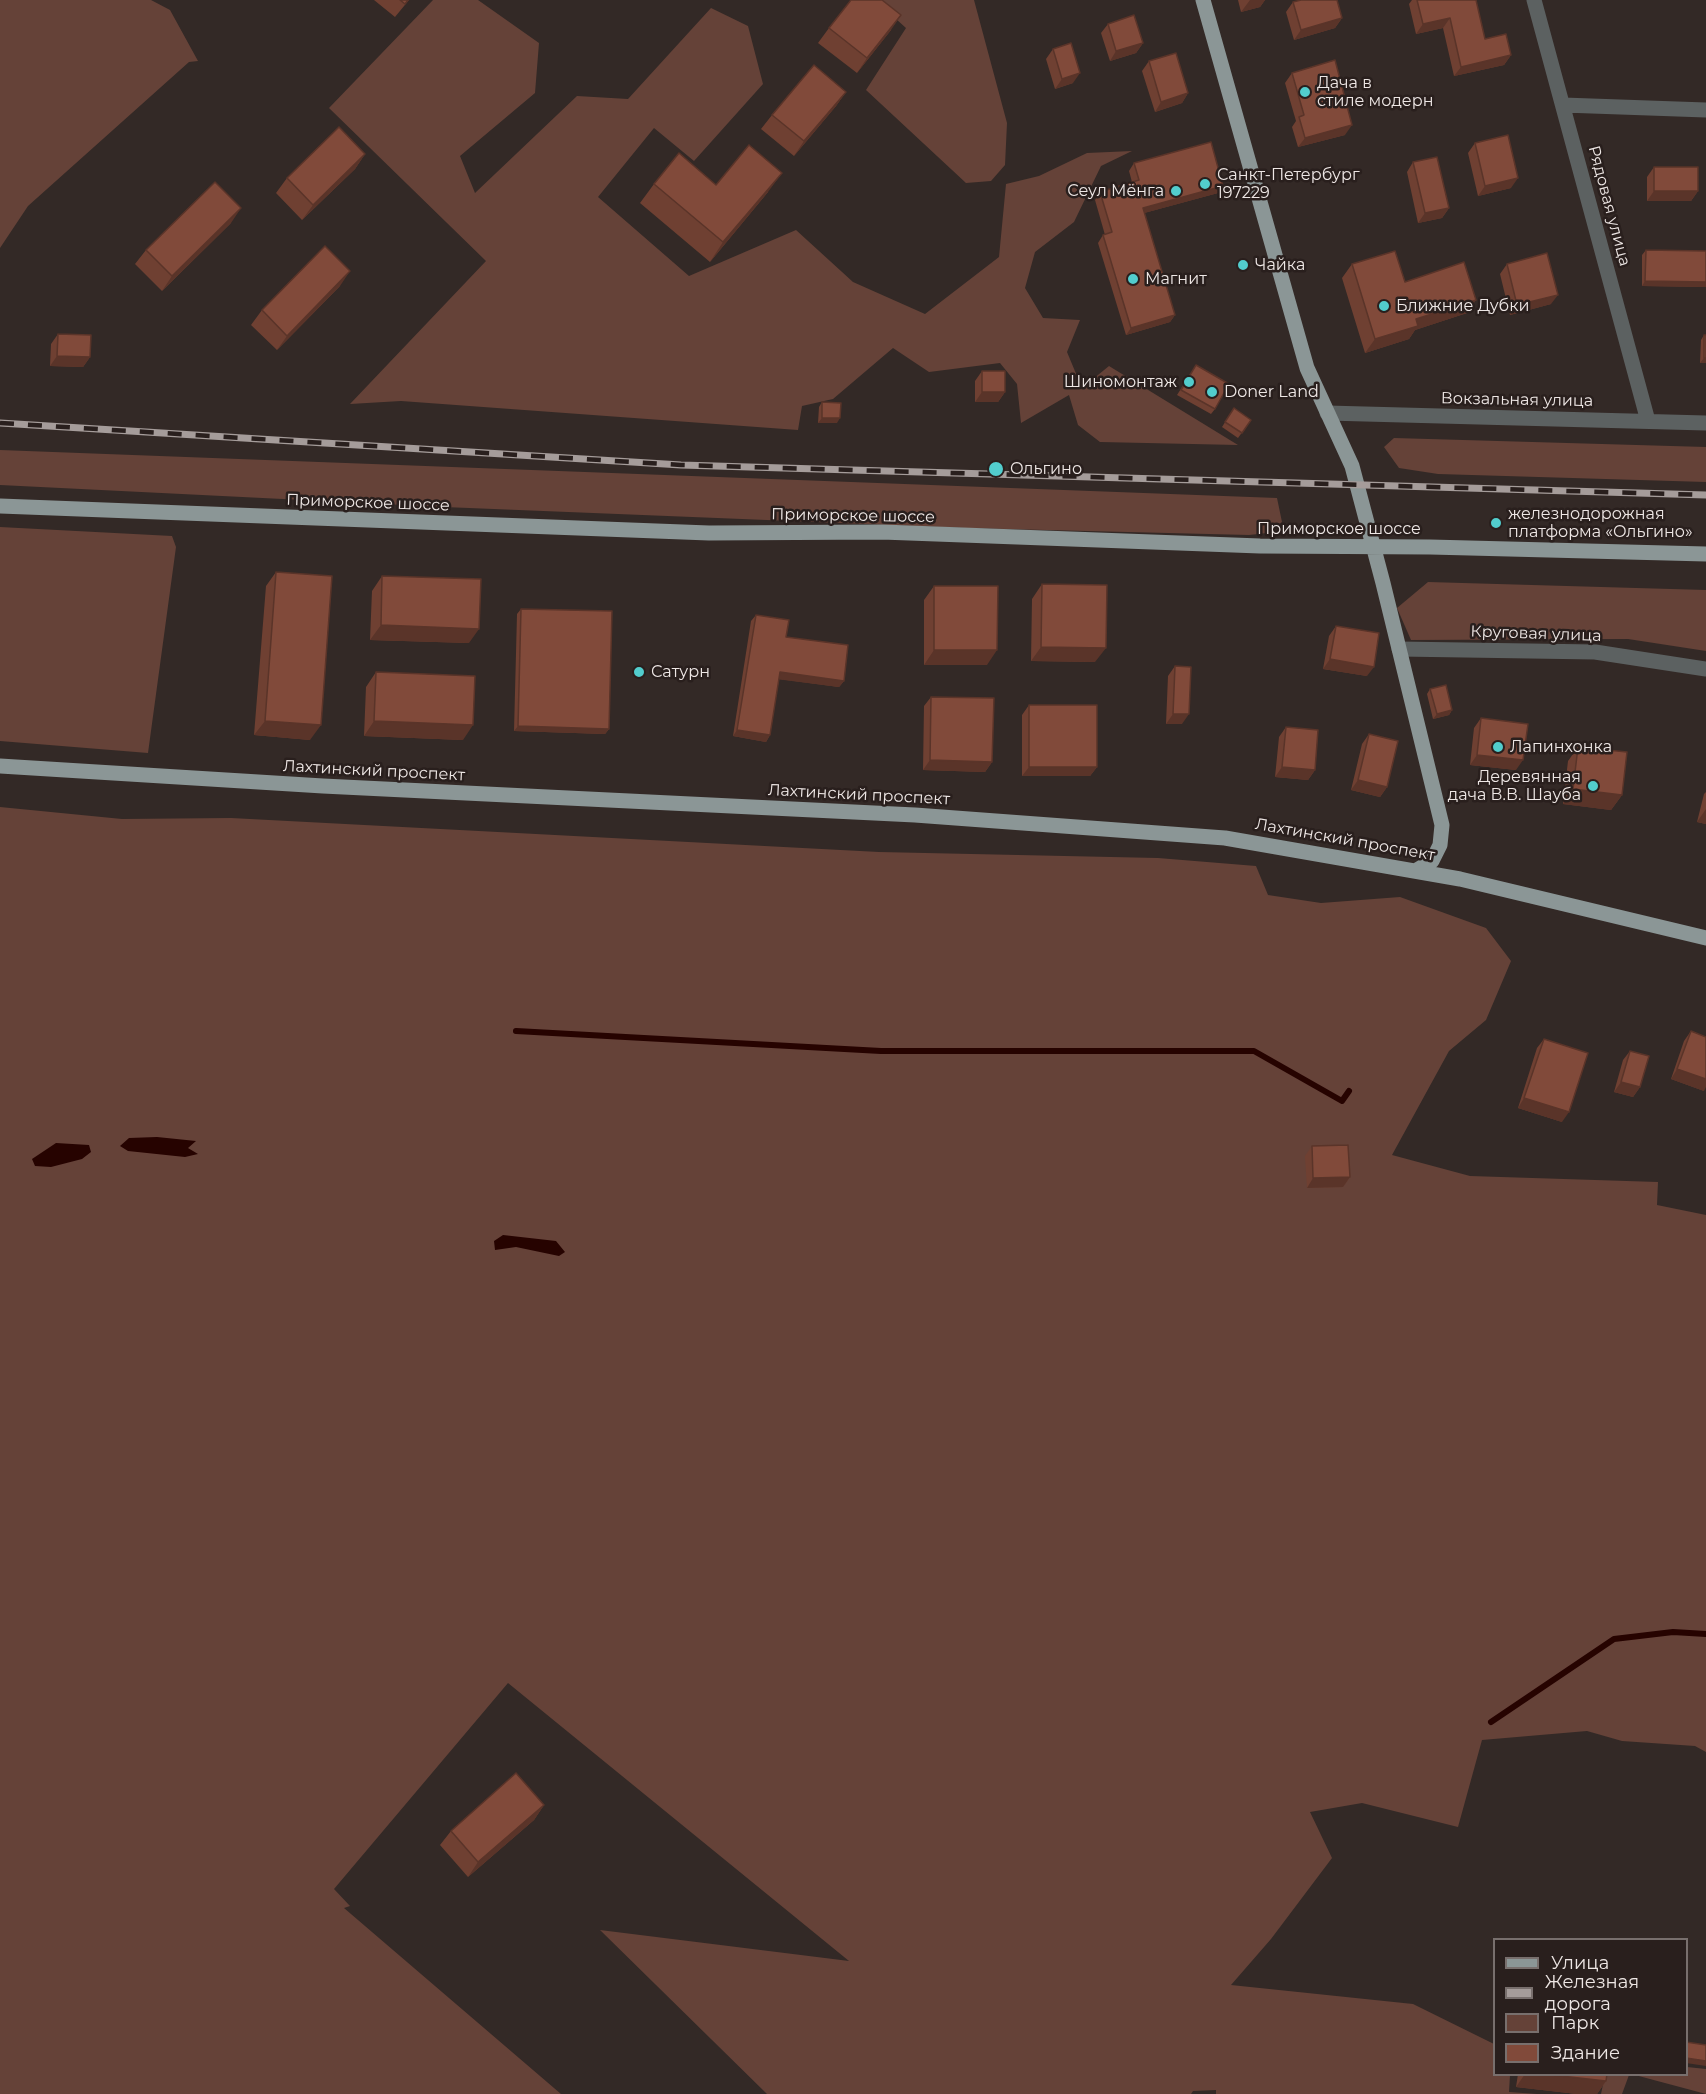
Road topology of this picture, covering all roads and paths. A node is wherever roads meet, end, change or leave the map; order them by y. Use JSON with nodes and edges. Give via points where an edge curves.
{"nodes":[{"id":1,"x":1203,"y":0,"type":"edge"},
{"id":2,"x":1534,"y":0,"type":"edge"},
{"id":3,"x":1563,"y":105,"type":"junction"},
{"id":4,"x":1706,"y":110,"type":"edge"},
{"id":5,"x":1327,"y":413,"type":"junction"},
{"id":6,"x":1648,"y":421,"type":"junction"},
{"id":7,"x":1706,"y":423,"type":"edge"},
{"id":8,"x":0,"y":506,"type":"edge"},
{"id":9,"x":1372,"y":546,"type":"junction"},
{"id":10,"x":1706,"y":554,"type":"edge"},
{"id":11,"x":1399,"y":649,"type":"junction"},
{"id":12,"x":1706,"y":669,"type":"edge"},
{"id":13,"x":0,"y":765,"type":"edge"},
{"id":14,"x":1417,"y":870,"type":"junction"},
{"id":15,"x":1706,"y":938,"type":"edge"}],
"edges":[{"from":1,"to":5,"type":"main road","via":[[1307,368]]},
{"from":2,"to":3,"type":"street","name":"Рядовая улица"},
{"from":3,"to":4,"type":"street"},
{"from":3,"to":6,"type":"street","name":"Рядовая улица"},
{"from":5,"to":6,"type":"street","name":"Вокзальная улица"},
{"from":5,"to":9,"type":"main road","via":[[1352,466]]},
{"from":6,"to":7,"type":"street","name":"Вокзальная улица"},
{"from":8,"to":9,"type":"main road","name":"Приморское шоссе","via":[[698,533],[882,532],[1260,546]]},
{"from":9,"to":10,"type":"main road","name":"Приморское шоссе"},
{"from":9,"to":11,"type":"main road"},
{"from":11,"to":12,"type":"street","name":"Круговая улица","via":[[1595,652]]},
{"from":11,"to":14,"type":"main road","via":[[1442,825],[1440,845],[1431,861]]},
{"from":13,"to":14,"type":"main road","name":"Лахтинский проспект","via":[[311,786],[1070,826],[1225,838]]},
{"from":14,"to":15,"type":"main road","name":"Лахтинский проспект"}]}
